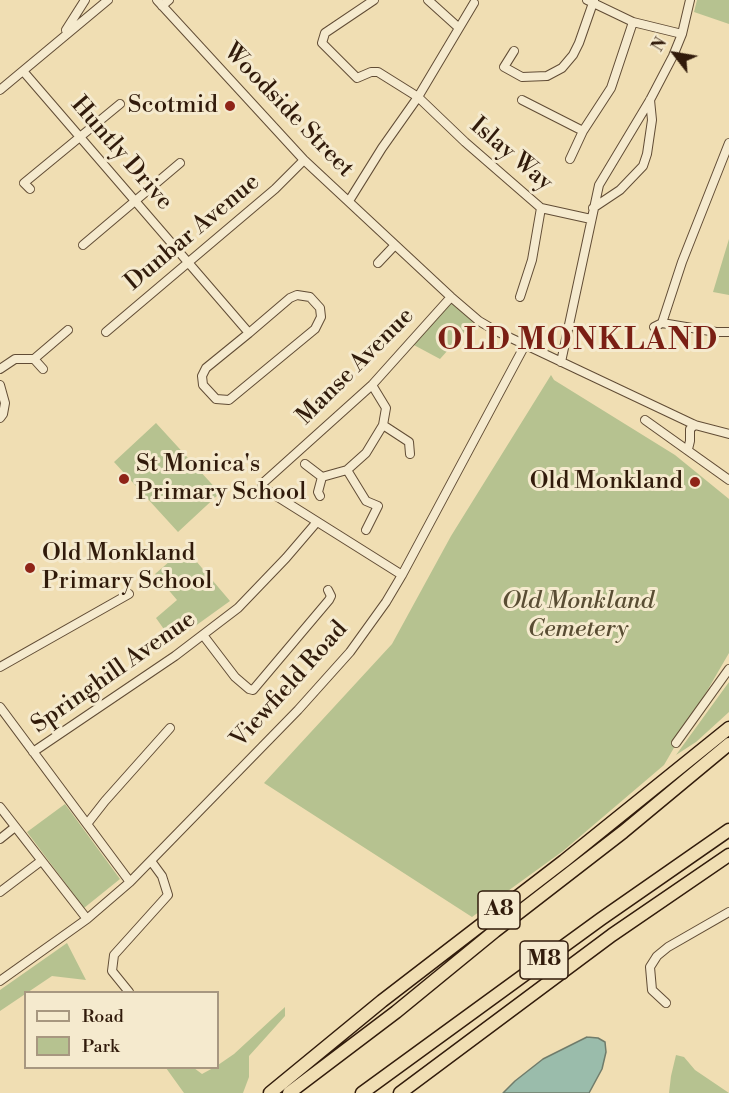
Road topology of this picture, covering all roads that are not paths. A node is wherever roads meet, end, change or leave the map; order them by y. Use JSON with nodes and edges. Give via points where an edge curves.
{"nodes":[{"id":1,"x":85,"y":0,"type":"edge"},
{"id":2,"x":108,"y":0,"type":"edge"},
{"id":3,"x":169,"y":0,"type":"edge"},
{"id":4,"x":372,"y":0,"type":"edge"},
{"id":5,"x":428,"y":0,"type":"edge"},
{"id":6,"x":690,"y":0,"type":"edge"},
{"id":7,"x":591,"y":2,"type":"edge"},
{"id":8,"x":160,"y":3,"type":"edge"},
{"id":9,"x":474,"y":3,"type":"dead end"},
{"id":10,"x":633,"y":22,"type":"junction"},
{"id":11,"x":459,"y":28,"type":"junction"},
{"id":12,"x":682,"y":34,"type":"junction"},
{"id":13,"x":60,"y":39,"type":"junction"},
{"id":14,"x":514,"y":51,"type":"dead end"},
{"id":15,"x":23,"y":71,"type":"junction"},
{"id":16,"x":0,"y":90,"type":"edge"},
{"id":17,"x":418,"y":97,"type":"junction"},
{"id":18,"x":522,"y":100,"type":"dead end"},
{"id":19,"x":650,"y":100,"type":"junction"},
{"id":20,"x":120,"y":104,"type":"dead end"},
{"id":21,"x":583,"y":131,"type":"junction"},
{"id":22,"x":81,"y":136,"type":"junction"},
{"id":23,"x":729,"y":143,"type":"edge"},
{"id":24,"x":570,"y":159,"type":"dead end"},
{"id":25,"x":304,"y":160,"type":"junction"},
{"id":26,"x":180,"y":163,"type":"dead end"},
{"id":27,"x":30,"y":189,"type":"dead end"},
{"id":28,"x":135,"y":200,"type":"junction"},
{"id":29,"x":349,"y":201,"type":"junction"},
{"id":30,"x":541,"y":208,"type":"junction"},
{"id":31,"x":593,"y":208,"type":"junction"},
{"id":32,"x":591,"y":219,"type":"junction"},
{"id":33,"x":83,"y":245,"type":"dead end"},
{"id":34,"x":395,"y":245,"type":"junction"},
{"id":35,"x":188,"y":263,"type":"junction"},
{"id":36,"x":378,"y":263,"type":"dead end"},
{"id":37,"x":451,"y":297,"type":"junction"},
{"id":38,"x":520,"y":297,"type":"dead end"},
{"id":39,"x":662,"y":323,"type":"junction"},
{"id":40,"x":654,"y":327,"type":"dead end"},
{"id":41,"x":68,"y":330,"type":"dead end"},
{"id":42,"x":106,"y":332,"type":"dead end"},
{"id":43,"x":729,"y":332,"type":"edge"},
{"id":44,"x":249,"y":333,"type":"junction"},
{"id":45,"x":525,"y":345,"type":"junction"},
{"id":46,"x":34,"y":359,"type":"junction"},
{"id":47,"x":561,"y":362,"type":"junction"},
{"id":48,"x":0,"y":369,"type":"edge"},
{"id":49,"x":43,"y":369,"type":"dead end"},
{"id":50,"x":0,"y":385,"type":"edge"},
{"id":51,"x":372,"y":385,"type":"junction"},
{"id":52,"x":0,"y":418,"type":"edge"},
{"id":53,"x":645,"y":420,"type":"dead end"},
{"id":54,"x":695,"y":425,"type":"junction"},
{"id":55,"x":383,"y":426,"type":"junction"},
{"id":56,"x":729,"y":434,"type":"edge"},
{"id":57,"x":688,"y":449,"type":"junction"},
{"id":58,"x":410,"y":454,"type":"dead end"},
{"id":59,"x":305,"y":464,"type":"dead end"},
{"id":60,"x":347,"y":470,"type":"junction"},
{"id":61,"x":322,"y":477,"type":"junction"},
{"id":62,"x":729,"y":480,"type":"edge"},
{"id":63,"x":320,"y":496,"type":"dead end"},
{"id":64,"x":316,"y":523,"type":"junction"},
{"id":65,"x":366,"y":530,"type":"dead end"},
{"id":66,"x":402,"y":576,"type":"junction"},
{"id":67,"x":328,"y":590,"type":"dead end"},
{"id":68,"x":129,"y":594,"type":"dead end"},
{"id":69,"x":203,"y":635,"type":"junction"},
{"id":70,"x":0,"y":667,"type":"edge"},
{"id":71,"x":729,"y":669,"type":"edge"},
{"id":72,"x":0,"y":707,"type":"edge"},
{"id":73,"x":170,"y":728,"type":"dead end"},
{"id":74,"x":729,"y":728,"type":"edge"},
{"id":75,"x":676,"y":743,"type":"dead end"},
{"id":76,"x":729,"y":744,"type":"edge"},
{"id":77,"x":33,"y":753,"type":"junction"},
{"id":78,"x":0,"y":807,"type":"edge"},
{"id":79,"x":87,"y":824,"type":"junction"},
{"id":80,"x":15,"y":827,"type":"junction"},
{"id":81,"x":729,"y":830,"type":"edge"},
{"id":82,"x":0,"y":839,"type":"edge"},
{"id":83,"x":729,"y":855,"type":"edge"},
{"id":84,"x":41,"y":861,"type":"junction"},
{"id":85,"x":151,"y":861,"type":"junction"},
{"id":86,"x":130,"y":882,"type":"junction"},
{"id":87,"x":0,"y":892,"type":"edge"},
{"id":88,"x":729,"y":912,"type":"edge"},
{"id":89,"x":87,"y":919,"type":"junction"},
{"id":90,"x":0,"y":981,"type":"edge"},
{"id":91,"x":128,"y":991,"type":"edge"},
{"id":92,"x":666,"y":1003,"type":"dead end"},
{"id":93,"x":270,"y":1093,"type":"edge"},
{"id":94,"x":289,"y":1093,"type":"edge"},
{"id":95,"x":362,"y":1093,"type":"edge"},
{"id":96,"x":400,"y":1093,"type":"edge"}],
"edges":[{"from":1,"to":13,"type":"street"},
{"from":2,"to":13,"type":"street"},
{"from":3,"to":8,"type":"street"},
{"from":4,"to":17,"type":"street","name":"Islay Way","via":[[326,33],[322,43],[357,78],[378,72]]},
{"from":5,"to":11,"type":"street"},
{"from":6,"to":12,"type":"street"},
{"from":7,"to":10,"type":"street"},
{"from":7,"to":14,"type":"street","via":[[579,43],[562,68],[547,76],[522,77],[504,67]]},
{"from":8,"to":25,"type":"street","name":"Woodside Street"},
{"from":9,"to":11,"type":"street"},
{"from":10,"to":12,"type":"street"},
{"from":10,"to":21,"type":"street","via":[[611,88]]},
{"from":11,"to":17,"type":"street"},
{"from":12,"to":19,"type":"street"},
{"from":13,"to":15,"type":"street"},
{"from":15,"to":16,"type":"street"},
{"from":15,"to":22,"type":"street","name":"Huntly Drive"},
{"from":17,"to":29,"type":"street"},
{"from":17,"to":30,"type":"street","name":"Islay Way"},
{"from":18,"to":21,"type":"street"},
{"from":19,"to":31,"type":"street","via":[[599,185]]},
{"from":19,"to":31,"type":"street","via":[[652,120],[643,166],[620,190]]},
{"from":20,"to":22,"type":"street"},
{"from":21,"to":24,"type":"street"},
{"from":22,"to":27,"type":"street","via":[[24,183]]},
{"from":22,"to":28,"type":"street","name":"Huntly Drive"},
{"from":23,"to":39,"type":"street"},
{"from":25,"to":29,"type":"street","name":"Woodside Street"},
{"from":25,"to":35,"type":"street","name":"Dunbar Avenue"},
{"from":26,"to":28,"type":"street"},
{"from":28,"to":33,"type":"street"},
{"from":28,"to":35,"type":"street","name":"Huntly Drive"},
{"from":29,"to":34,"type":"street","name":"Woodside Street"},
{"from":30,"to":32,"type":"street","name":"Islay Way"},
{"from":30,"to":38,"type":"street","via":[[532,260]]},
{"from":31,"to":32,"type":"street"},
{"from":32,"to":47,"type":"street"},
{"from":34,"to":36,"type":"street"},
{"from":34,"to":37,"type":"street","name":"Woodside Street"},
{"from":35,"to":42,"type":"street","name":"Dunbar Avenue"},
{"from":35,"to":44,"type":"street","name":"Huntly Drive"},
{"from":37,"to":45,"type":"street","name":"Woodside Street","via":[[479,321]]},
{"from":37,"to":51,"type":"street","name":"Manse Avenue"},
{"from":39,"to":40,"type":"street"},
{"from":39,"to":43,"type":"street"},
{"from":41,"to":46,"type":"street"},
{"from":44,"to":44,"type":"street","via":[[206,368],[203,385],[216,399],[229,400],[315,329],[321,317],[320,308],[310,297],[297,295]]},
{"from":45,"to":47,"type":"street","name":"Woodside Street"},
{"from":45,"to":66,"type":"street","name":"Viewfield Road"},
{"from":46,"to":48,"type":"street","via":[[15,359]]},
{"from":46,"to":49,"type":"street"},
{"from":47,"to":54,"type":"street","name":"Woodside Street"},
{"from":50,"to":52,"type":"street","via":[[5,403]]},
{"from":51,"to":55,"type":"street","via":[[386,408]]},
{"from":51,"to":64,"type":"street","name":"Manse Avenue","via":[[263,483],[262,487]]},
{"from":53,"to":57,"type":"street"},
{"from":54,"to":56,"type":"street","name":"Woodside Street"},
{"from":54,"to":57,"type":"street","via":[[690,429]]},
{"from":55,"to":58,"type":"street","via":[[409,442]]},
{"from":55,"to":60,"type":"street","via":[[366,453]]},
{"from":57,"to":62,"type":"street"},
{"from":59,"to":61,"type":"street"},
{"from":60,"to":61,"type":"street"},
{"from":60,"to":65,"type":"street","via":[[366,501],[378,506]]},
{"from":61,"to":63,"type":"street"},
{"from":64,"to":66,"type":"street"},
{"from":64,"to":69,"type":"street","name":"Springhill Avenue","via":[[237,608]]},
{"from":66,"to":85,"type":"street","name":"Viewfield Road","via":[[327,678]]},
{"from":67,"to":69,"type":"street","via":[[329,600],[254,690],[235,677]]},
{"from":68,"to":70,"type":"street"},
{"from":69,"to":77,"type":"street","name":"Springhill Avenue"},
{"from":71,"to":75,"type":"street"},
{"from":72,"to":77,"type":"street"},
{"from":73,"to":79,"type":"street"},
{"from":74,"to":93,"type":"highway","number":"A8","via":[[382,1000]]},
{"from":76,"to":94,"type":"highway","number":"A8","via":[[623,832]]},
{"from":77,"to":79,"type":"street"},
{"from":78,"to":80,"type":"street"},
{"from":79,"to":86,"type":"street"},
{"from":80,"to":82,"type":"street"},
{"from":80,"to":84,"type":"street"},
{"from":81,"to":95,"type":"highway","number":"M8"},
{"from":83,"to":96,"type":"highway","number":"M8","via":[[612,935]]},
{"from":84,"to":87,"type":"street"},
{"from":84,"to":89,"type":"street"},
{"from":85,"to":86,"type":"street","name":"Viewfield Road"},
{"from":85,"to":91,"type":"street","via":[[162,876],[168,895],[114,955],[112,970]]},
{"from":86,"to":89,"type":"street","name":"Viewfield Road"},
{"from":88,"to":92,"type":"street","via":[[657,956],[650,967],[652,990]]},
{"from":89,"to":90,"type":"street","name":"Viewfield Road"}]}
